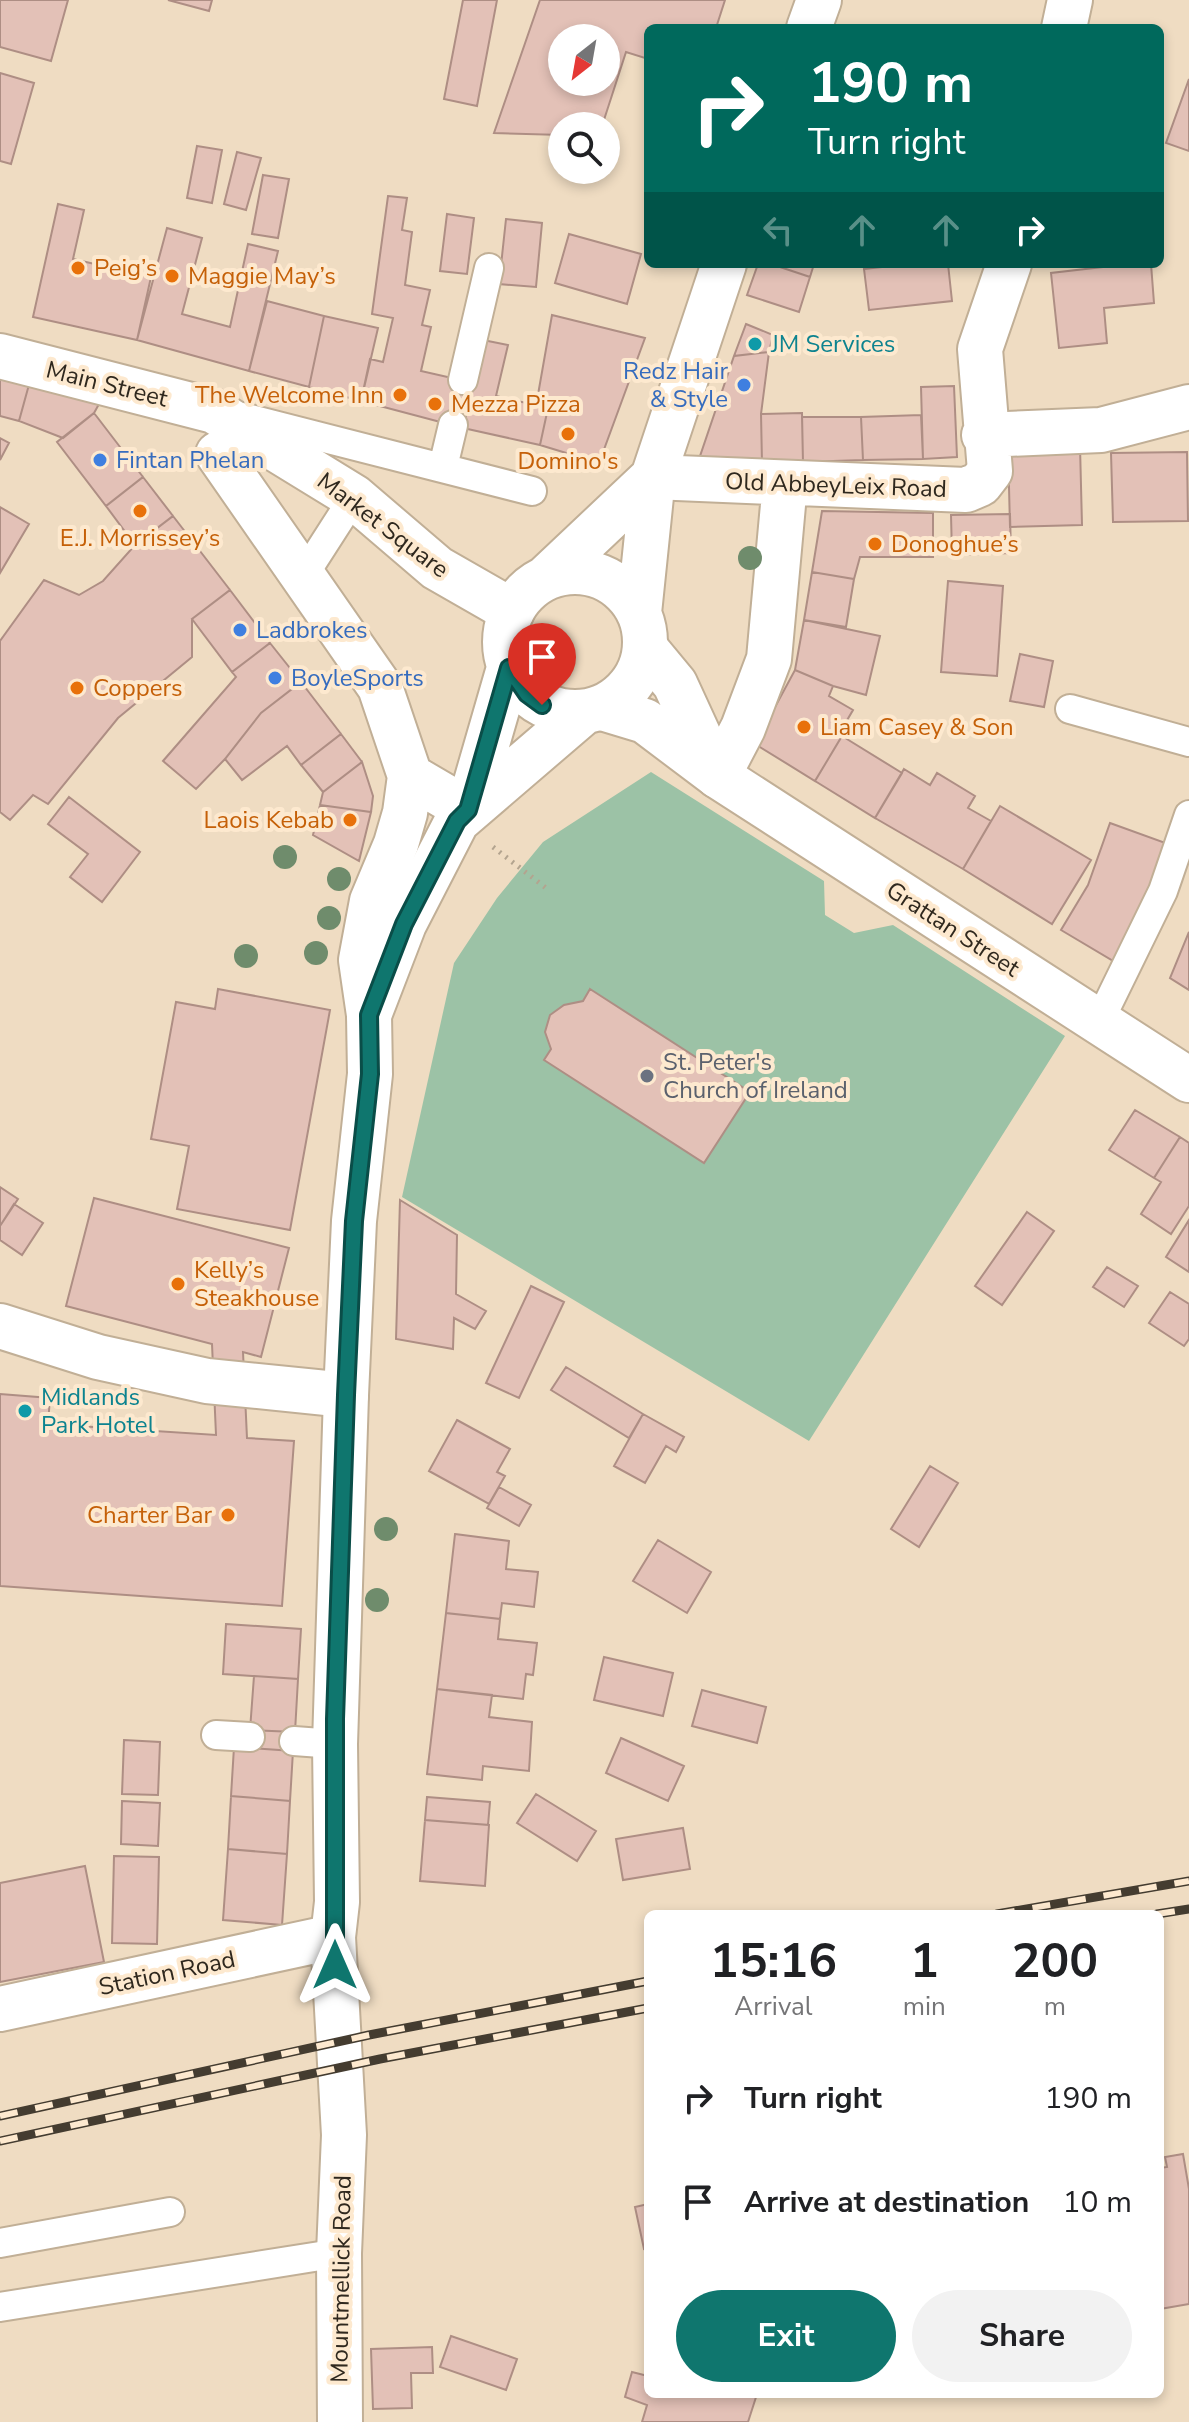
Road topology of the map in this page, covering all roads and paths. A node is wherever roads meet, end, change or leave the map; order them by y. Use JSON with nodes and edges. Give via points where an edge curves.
{"nodes":[{"id":1,"x":819,"y":0,"type":"edge"},
{"id":2,"x":1070,"y":0,"type":"edge"},
{"id":3,"x":810,"y":24,"type":"edge"},
{"id":4,"x":1065,"y":24,"type":"edge"},
{"id":5,"x":489,"y":268,"type":"dead end"},
{"id":6,"x":723,"y":268,"type":"edge"},
{"id":7,"x":1008,"y":268,"type":"edge"},
{"id":8,"x":0,"y":356,"type":"edge"},
{"id":9,"x":463,"y":380,"type":"dead end"},
{"id":10,"x":1189,"y":407,"type":"edge"},
{"id":11,"x":214,"y":411,"type":"junction"},
{"id":12,"x":453,"y":425,"type":"dead end"},
{"id":13,"x":984,"y":435,"type":"junction"},
{"id":14,"x":218,"y":454,"type":"dead end"},
{"id":15,"x":443,"y":467,"type":"junction"},
{"id":16,"x":653,"y":477,"type":"junction"},
{"id":17,"x":785,"y":483,"type":"junction"},
{"id":18,"x":532,"y":491,"type":"dead end"},
{"id":19,"x":354,"y":497,"type":"junction"},
{"id":20,"x":547,"y":577,"type":"junction"},
{"id":21,"x":302,"y":578,"type":"junction"},
{"id":22,"x":512,"y":611,"type":"junction"},
{"id":23,"x":643,"y":631,"type":"junction"},
{"id":24,"x":509,"y":668,"type":"junction"},
{"id":25,"x":1070,"y":709,"type":"dead end"},
{"id":26,"x":593,"y":710,"type":"junction"},
{"id":27,"x":1189,"y":742,"type":"edge"},
{"id":28,"x":410,"y":776,"type":"junction"},
{"id":29,"x":718,"y":776,"type":"junction"},
{"id":30,"x":1189,"y":815,"type":"edge"},
{"id":31,"x":462,"y":816,"type":"junction"},
{"id":32,"x":546,"y":888,"type":"dead end"},
{"id":33,"x":369,"y":1015,"type":"junction"},
{"id":34,"x":1098,"y":1024,"type":"junction"},
{"id":35,"x":1189,"y":1080,"type":"edge"},
{"id":36,"x":0,"y":1326,"type":"edge"},
{"id":37,"x":346,"y":1395,"type":"junction"},
{"id":38,"x":216,"y":1735,"type":"dead end"},
{"id":39,"x":250,"y":1737,"type":"dead end"},
{"id":40,"x":333,"y":1937,"type":"junction"},
{"id":41,"x":0,"y":2009,"type":"edge"},
{"id":42,"x":170,"y":2212,"type":"dead end"},
{"id":43,"x":0,"y":2243,"type":"edge"},
{"id":44,"x":339,"y":2253,"type":"junction"},
{"id":45,"x":0,"y":2307,"type":"edge"},
{"id":46,"x":340,"y":2422,"type":"edge"}],
"edges":[{"from":1,"to":3,"type":"main road"},
{"from":2,"to":4,"type":"main road"},
{"from":5,"to":9,"type":"lane"},
{"from":6,"to":16,"type":"main road"},
{"from":7,"to":13,"type":"main road","name":"Old AbbeyLeix Road","via":[[980,349]]},
{"from":8,"to":11,"type":"main road","name":"Main Street"},
{"from":10,"to":13,"type":"main road","via":[[1101,430]]},
{"from":11,"to":15,"type":"lane"},
{"from":11,"to":19,"type":"main road","name":"Market Square"},
{"from":12,"to":15,"type":"lane"},
{"from":13,"to":17,"type":"main road","name":"Old AbbeyLeix Road","via":[[990,471],[966,490]]},
{"from":14,"to":21,"type":"main road"},
{"from":15,"to":18,"type":"lane"},
{"from":16,"to":17,"type":"main road","name":"Old AbbeyLeix Road"},
{"from":16,"to":20,"type":"main road"},
{"from":16,"to":23,"type":"main road"},
{"from":17,"to":29,"type":"main road","via":[[769,659]]},
{"from":19,"to":21,"type":"lane"},
{"from":19,"to":22,"type":"main road","name":"Market Square","via":[[437,568]]},
{"from":20,"to":22,"type":"main road"},
{"from":20,"to":23,"type":"main road","via":[[568,572],[612,582],[629,597]]},
{"from":21,"to":28,"type":"main road","via":[[380,687]]},
{"from":22,"to":24,"type":"main road","via":[[505,635]]},
{"from":23,"to":26,"type":"main road","via":[[635,681]]},
{"from":23,"to":29,"type":"main road","via":[[675,684]]},
{"from":24,"to":26,"type":"main road","via":[[542,705],[560,712]]},
{"from":24,"to":31,"type":"main road"},
{"from":25,"to":27,"type":"lane"},
{"from":26,"to":29,"type":"main road","name":"Grattan Street","via":[[645,721]]},
{"from":26,"to":31,"type":"main road"},
{"from":28,"to":31,"type":"main road"},
{"from":28,"to":33,"type":"main road","via":[[405,813],[372,901],[361,960]]},
{"from":29,"to":34,"type":"main road","name":"Grattan Street"},
{"from":30,"to":34,"type":"lane","via":[[1163,891]]},
{"from":31,"to":32,"type":"path"},
{"from":31,"to":33,"type":"main road","via":[[404,924]]},
{"from":33,"to":37,"type":"main road","name":"Mountmellick Road","via":[[370,1074],[354,1221]]},
{"from":34,"to":35,"type":"main road","name":"Grattan Street"},
{"from":36,"to":37,"type":"main road","via":[[98,1357],[207,1381]]},
{"from":37,"to":40,"type":"main road","name":"Mountmellick Road","via":[[314,1742],[337,1902]]},
{"from":38,"to":39,"type":"lane"},
{"from":40,"to":41,"type":"main road","name":"Station Road"},
{"from":40,"to":44,"type":"main road","name":"Mountmellick Road","via":[[344,2135]]},
{"from":42,"to":43,"type":"lane"},
{"from":44,"to":45,"type":"lane"},
{"from":44,"to":46,"type":"main road","name":"Mountmellick Road"}]}
